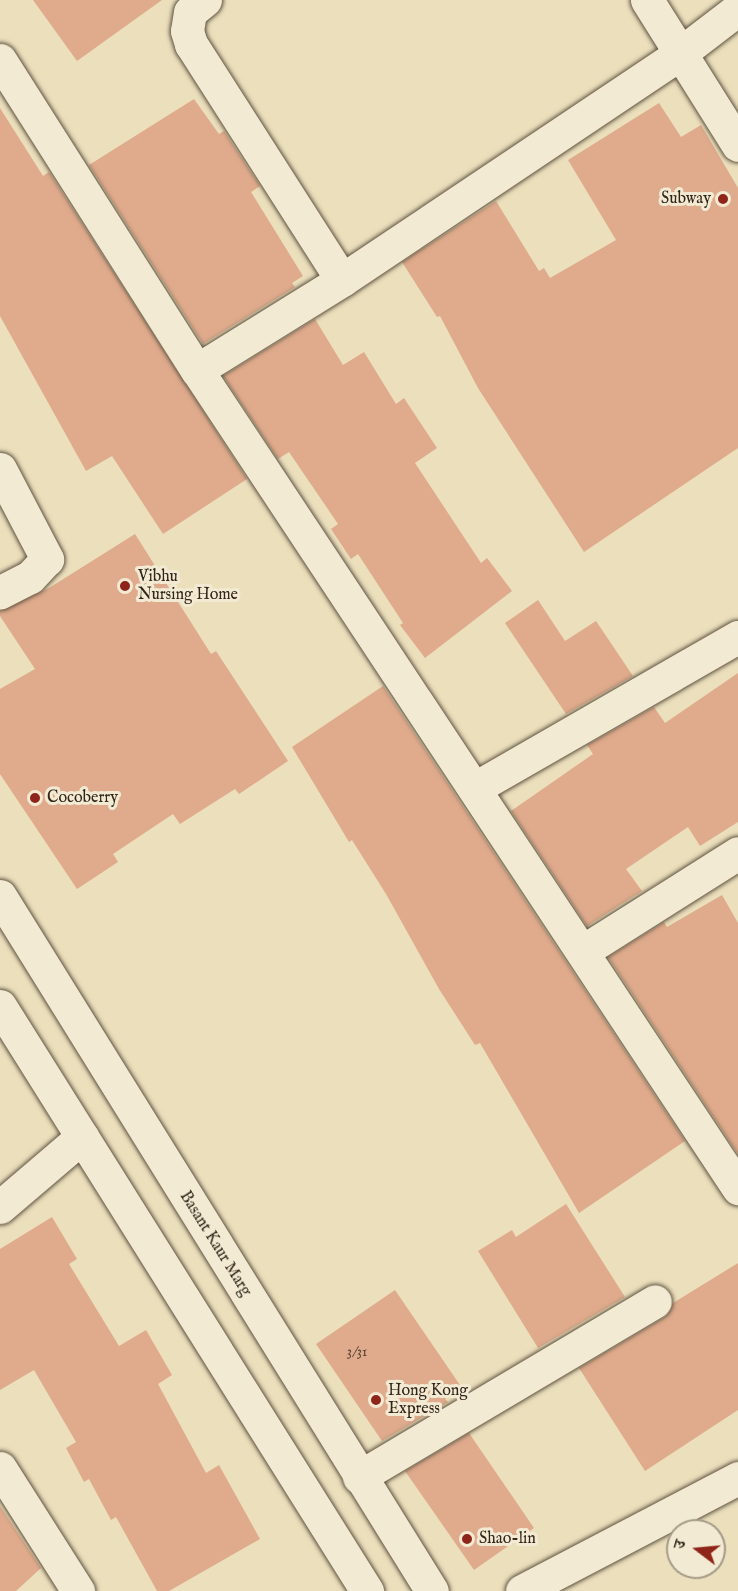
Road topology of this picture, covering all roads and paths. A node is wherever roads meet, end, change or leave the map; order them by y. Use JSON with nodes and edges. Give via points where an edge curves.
{"nodes":[{"id":1,"x":206,"y":0,"type":"edge"},
{"id":2,"x":647,"y":0,"type":"edge"},
{"id":3,"x":738,"y":9,"type":"edge"},
{"id":4,"x":682,"y":52,"type":"junction"},
{"id":5,"x":0,"y":60,"type":"edge"},
{"id":6,"x":738,"y":145,"type":"edge"},
{"id":7,"x":342,"y":280,"type":"junction"},
{"id":8,"x":197,"y":370,"type":"junction"},
{"id":9,"x":0,"y":469,"type":"edge"},
{"id":10,"x":0,"y":592,"type":"edge"},
{"id":11,"x":738,"y":637,"type":"edge"},
{"id":12,"x":475,"y":788,"type":"junction"},
{"id":13,"x":738,"y":853,"type":"edge"},
{"id":14,"x":0,"y":896,"type":"edge"},
{"id":15,"x":582,"y":951,"type":"junction"},
{"id":16,"x":0,"y":1006,"type":"edge"},
{"id":17,"x":82,"y":1137,"type":"junction"},
{"id":18,"x":738,"y":1188,"type":"edge"},
{"id":19,"x":0,"y":1207,"type":"edge"},
{"id":20,"x":655,"y":1301,"type":"dead end"},
{"id":21,"x":0,"y":1468,"type":"edge"},
{"id":22,"x":359,"y":1477,"type":"junction"},
{"id":23,"x":738,"y":1478,"type":"edge"},
{"id":24,"x":78,"y":1591,"type":"edge"},
{"id":25,"x":367,"y":1591,"type":"edge"},
{"id":26,"x":432,"y":1591,"type":"edge"},
{"id":27,"x":522,"y":1591,"type":"edge"}],
"edges":[{"from":1,"to":7,"type":"street","via":[[190,12],[187,31],[191,44]]},
{"from":2,"to":4,"type":"street"},
{"from":3,"to":4,"type":"street"},
{"from":4,"to":6,"type":"street"},
{"from":4,"to":7,"type":"street"},
{"from":5,"to":8,"type":"street"},
{"from":7,"to":8,"type":"street"},
{"from":8,"to":12,"type":"street"},
{"from":9,"to":10,"type":"street","via":[[46,559],[30,577]]},
{"from":11,"to":12,"type":"street"},
{"from":12,"to":15,"type":"street"},
{"from":13,"to":15,"type":"street"},
{"from":14,"to":22,"type":"street","name":"Basant Kaur Marg"},
{"from":15,"to":18,"type":"street"},
{"from":16,"to":17,"type":"street"},
{"from":17,"to":19,"type":"street"},
{"from":17,"to":25,"type":"street"},
{"from":20,"to":22,"type":"street"},
{"from":21,"to":24,"type":"street"},
{"from":22,"to":26,"type":"street","name":"Basant Kaur Marg"},
{"from":23,"to":27,"type":"street"}]}
